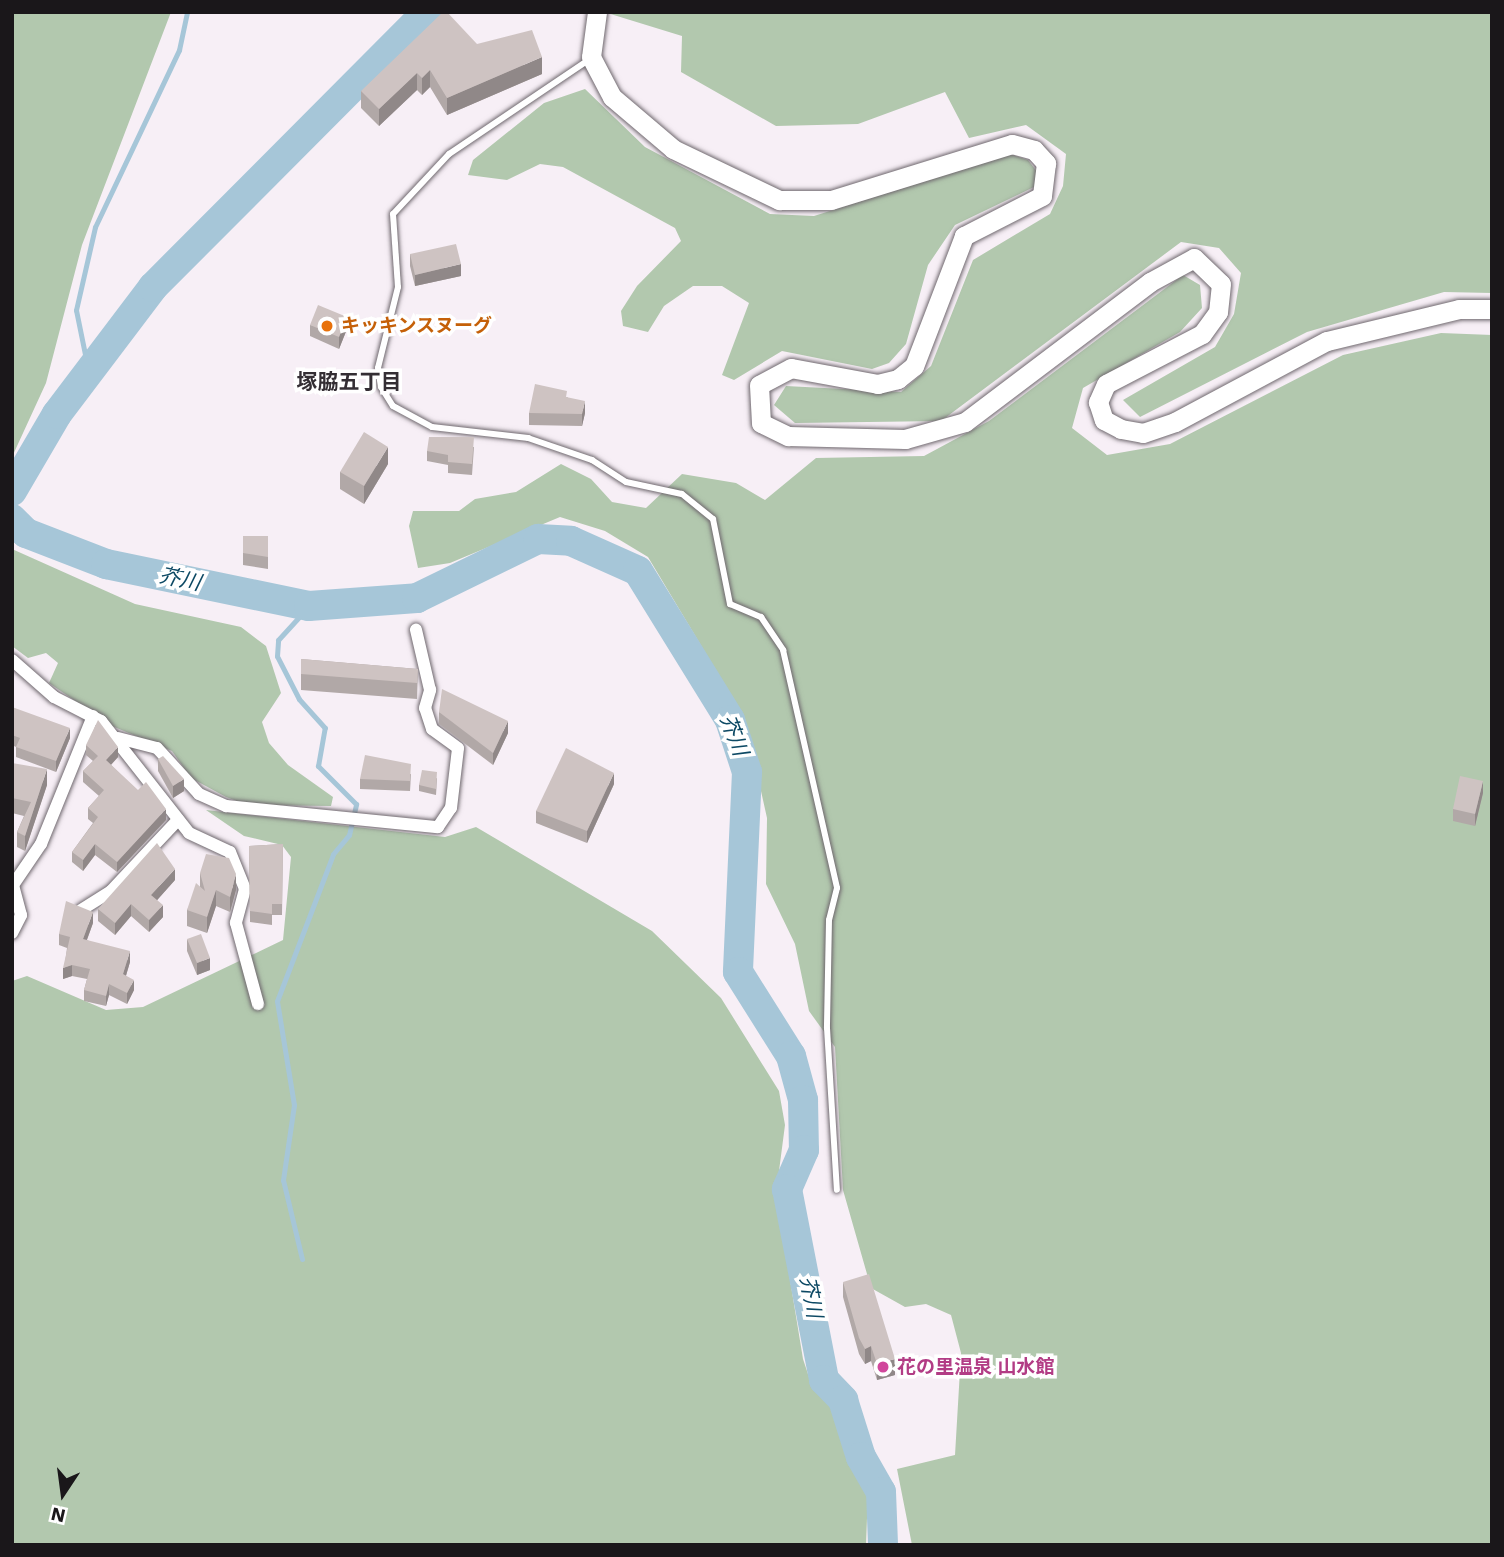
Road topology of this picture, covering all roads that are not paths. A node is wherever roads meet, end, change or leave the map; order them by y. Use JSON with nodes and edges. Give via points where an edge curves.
{"nodes":[{"id":1,"x":597,"y":12,"type":"edge"},
{"id":2,"x":591,"y":57,"type":"junction"},
{"id":3,"x":1492,"y":309,"type":"edge"},
{"id":4,"x":416,"y":630,"type":"dead end"},
{"id":5,"x":12,"y":660,"type":"edge"},
{"id":6,"x":93,"y":716,"type":"junction"},
{"id":7,"x":118,"y":738,"type":"junction"},
{"id":8,"x":178,"y":820,"type":"junction"},
{"id":9,"x":81,"y":910,"type":"edge"},
{"id":10,"x":12,"y":933,"type":"edge"},
{"id":11,"x":258,"y":1003,"type":"dead end"},
{"id":12,"x":837,"y":1190,"type":"dead end"}],
"edges":[{"from":1,"to":2,"type":"street"},
{"from":2,"to":3,"type":"street","via":[[612,97],[655,136],[779,200],[831,200],[1012,144],[1034,150],[1046,163],[1042,196],[964,236],[914,366],[898,379],[878,384],[791,368],[759,385],[755,404],[761,423],[788,436],[905,439],[965,422],[1150,282],[1194,258],[1221,284],[1218,312],[1202,334],[1106,384],[1097,402],[1104,420],[1121,429],[1143,433],[1175,422],[1327,341],[1459,309]]},
{"from":2,"to":12,"type":"lane","via":[[449,154],[393,214],[398,287],[378,368],[381,387],[393,405],[432,427],[528,438],[592,460],[626,482],[682,494],[713,519],[721,535],[730,604],[761,617],[783,650],[836,888],[829,920],[827,1028]]},
{"from":4,"to":7,"type":"street","via":[[430,690],[428,719],[458,748],[451,808],[438,827],[226,806],[199,794],[157,748]]},
{"from":5,"to":6,"type":"street","via":[[54,697]]},
{"from":6,"to":7,"type":"street"},
{"from":6,"to":10,"type":"street","via":[[41,844],[13,885],[21,915]]},
{"from":7,"to":8,"type":"street"},
{"from":8,"to":9,"type":"street","via":[[111,891]]},
{"from":8,"to":11,"type":"street","via":[[230,852],[237,864],[245,900],[236,923]]}]}
